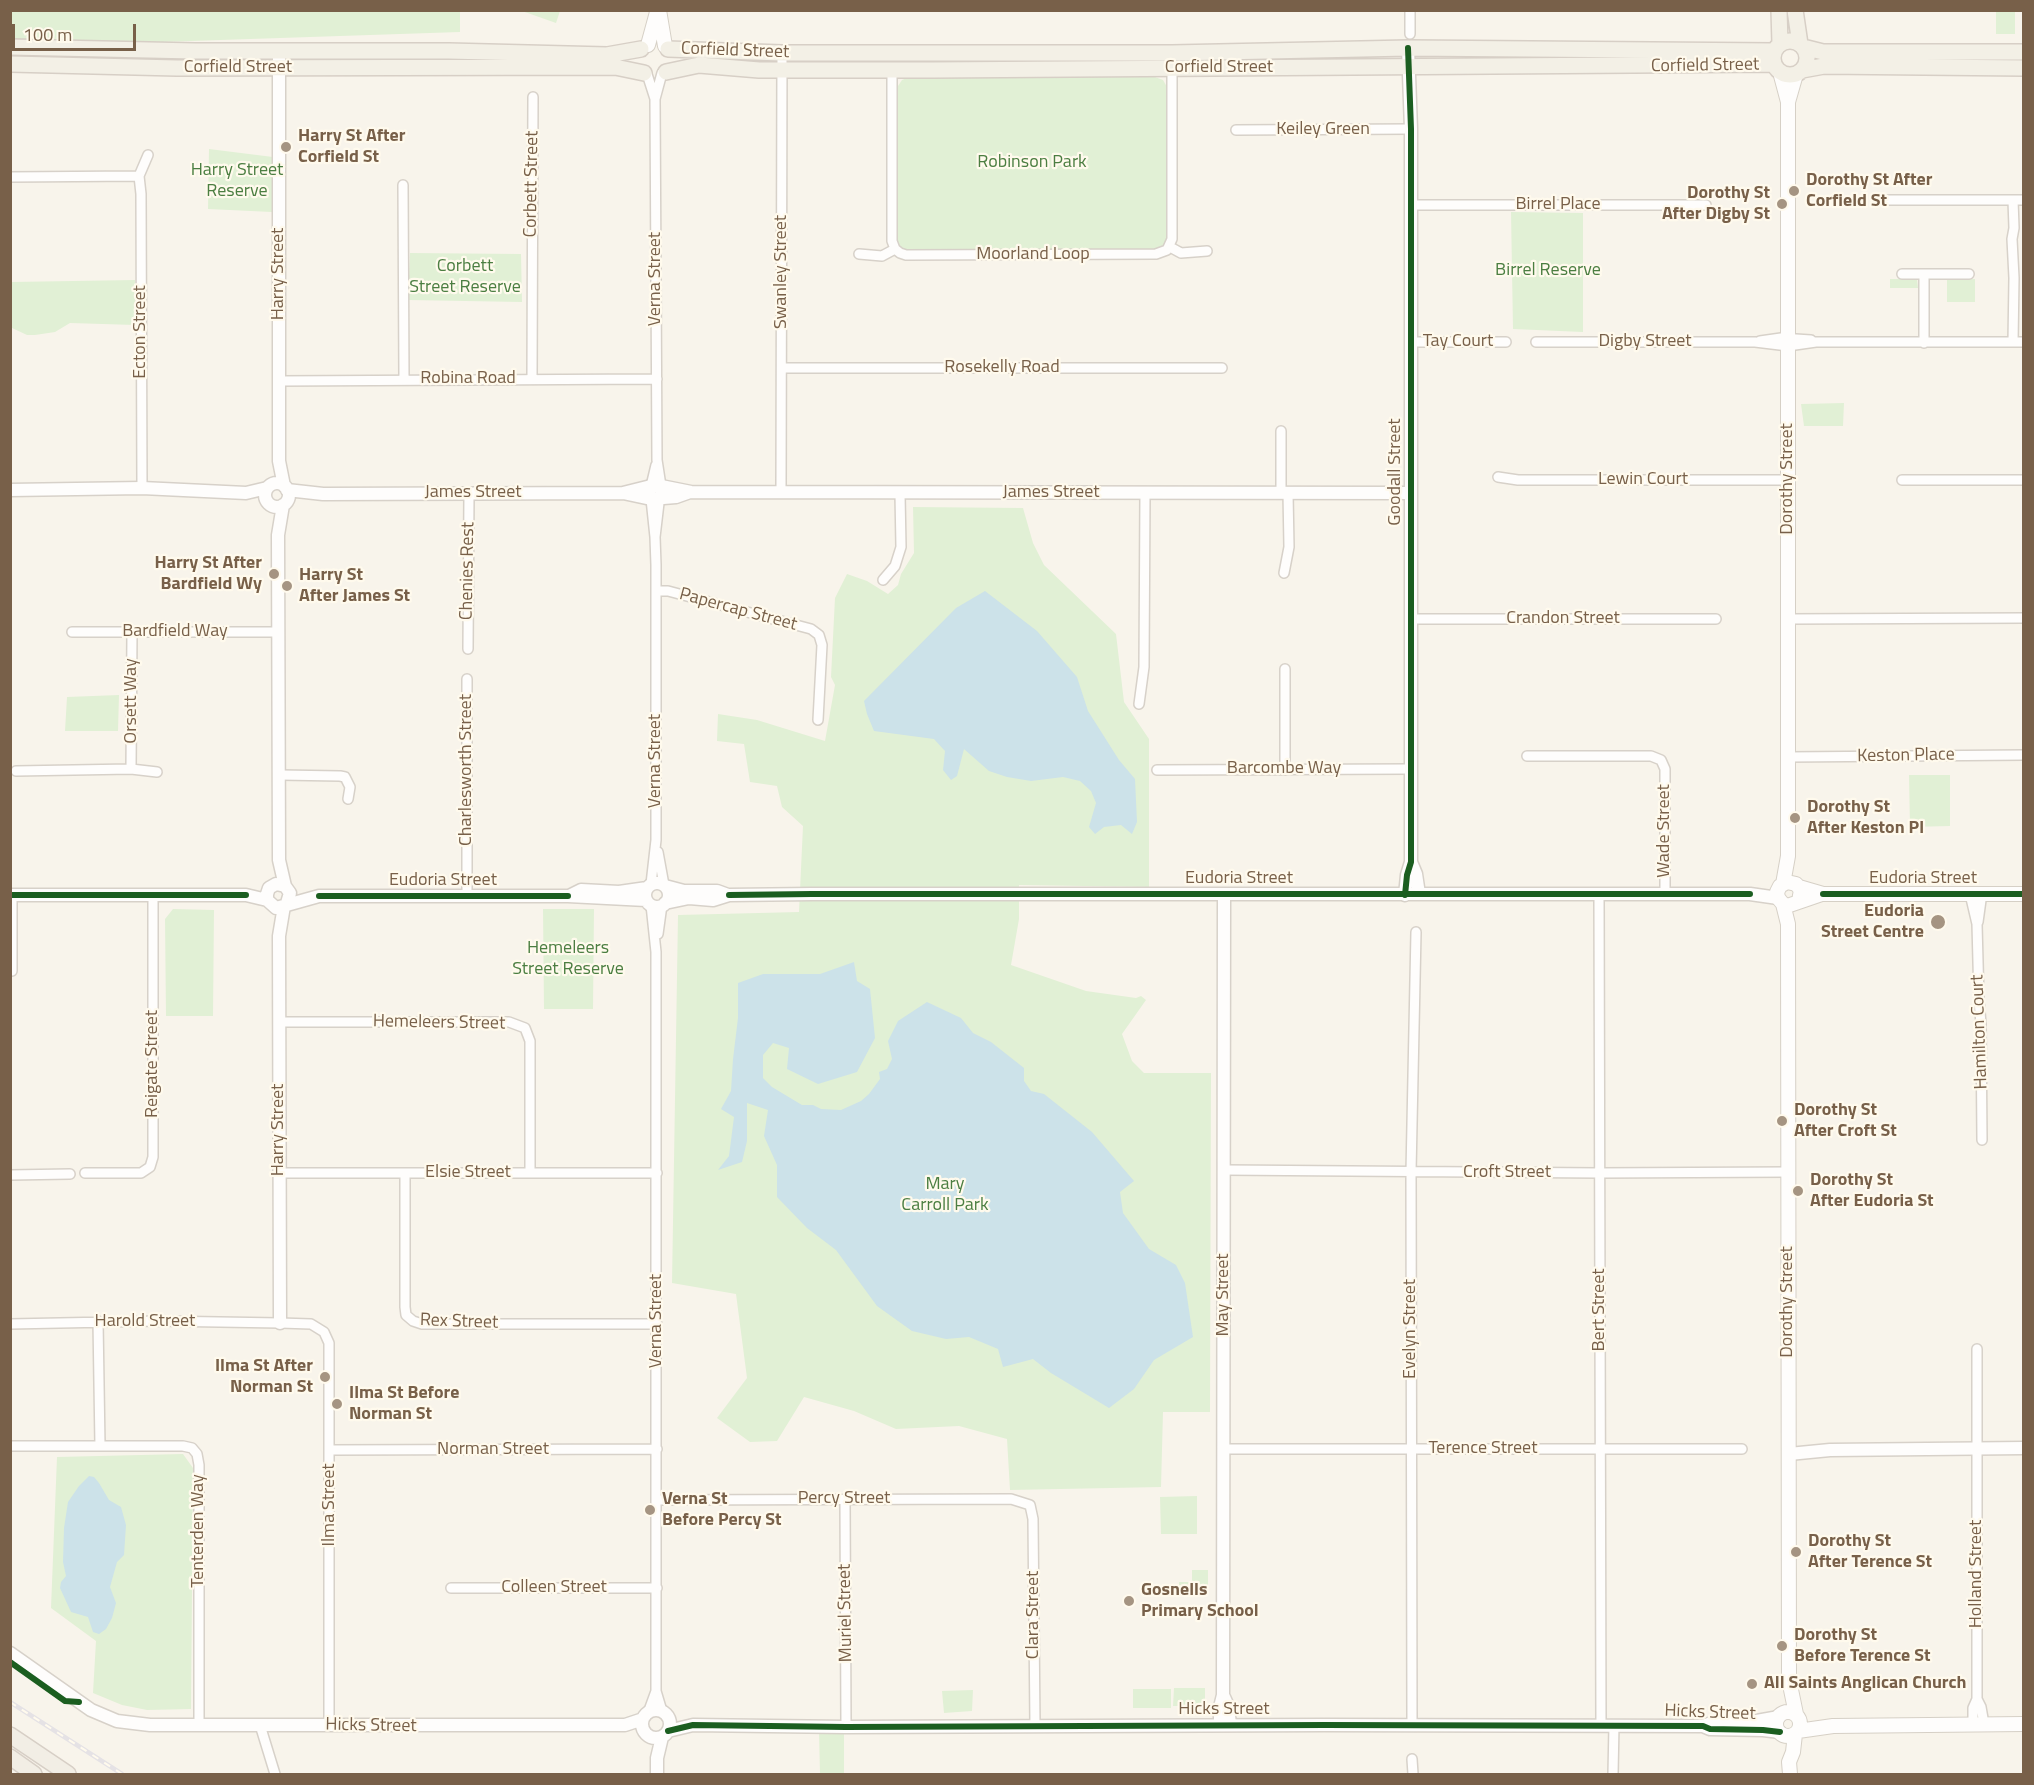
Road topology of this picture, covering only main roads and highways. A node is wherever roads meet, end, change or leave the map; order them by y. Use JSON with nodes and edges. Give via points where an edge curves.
{"nodes":[{"id":1,"x":658,"y":10,"type":"edge"},
{"id":2,"x":1779,"y":10,"type":"edge"},
{"id":3,"x":1795,"y":10,"type":"edge"},
{"id":4,"x":1801,"y":45,"type":"junction"},
{"id":5,"x":17,"y":47,"type":"edge"},
{"id":6,"x":645,"y":47,"type":"junction"},
{"id":7,"x":666,"y":48,"type":"junction"},
{"id":8,"x":449,"y":51,"type":"junction"},
{"id":9,"x":2024,"y":52,"type":"edge"},
{"id":10,"x":1777,"y":58,"type":"junction"},
{"id":11,"x":10,"y":64,"type":"edge"},
{"id":12,"x":59,"y":66,"type":"junction"},
{"id":13,"x":502,"y":68,"type":"junction"},
{"id":14,"x":2024,"y":68,"type":"edge"},
{"id":15,"x":1799,"y":72,"type":"junction"},
{"id":16,"x":655,"y":73,"type":"junction"},
{"id":17,"x":1788,"y":102,"type":"junction"},
{"id":18,"x":1789,"y":893,"type":"junction"},
{"id":19,"x":2024,"y":894,"type":"edge"},
{"id":20,"x":1789,"y":1715,"type":"junction"},
{"id":21,"x":2024,"y":1724,"type":"edge"},
{"id":22,"x":1833,"y":1726,"type":"junction"},
{"id":23,"x":1789,"y":1733,"type":"junction"},
{"id":24,"x":10,"y":1735,"type":"edge"},
{"id":25,"x":10,"y":1757,"type":"edge"},
{"id":26,"x":1790,"y":1768,"type":"edge"},
{"id":27,"x":34,"y":1774,"type":"edge"},
{"id":28,"x":68,"y":1774,"type":"edge"}],
"edges":[{"from":1,"to":6,"type":"main road"},
{"from":1,"to":7,"type":"main road"},
{"from":2,"to":10,"type":"main road"},
{"from":3,"to":4,"type":"main road"},
{"from":4,"to":9,"type":"main road","via":[[1823,52]]},
{"from":4,"to":10,"type":"main road","via":[[1790,41]]},
{"from":4,"to":15,"type":"main road","via":[[1807,56]]},
{"from":5,"to":8,"type":"main road","name":"Corfield Street"},
{"from":5,"to":12,"type":"main road","via":[[28,60]]},
{"from":6,"to":7,"type":"main road","name":"Corfield Street"},
{"from":6,"to":8,"type":"main road","name":"Corfield Street","via":[[607,55]]},
{"from":6,"to":16,"type":"main road","via":[[637,62]]},
{"from":7,"to":10,"type":"main road","name":"Corfield Street","via":[[782,53],[1172,53],[1409,41]]},
{"from":7,"to":16,"type":"main road","via":[[672,60]]},
{"from":8,"to":13,"type":"main road","via":[[453,63],[494,62]]},
{"from":10,"to":15,"type":"main road","via":[[1785,75]]},
{"from":10,"to":16,"type":"main road","name":"Corfield Street","via":[[1172,69],[782,69],[699,65]]},
{"from":10,"to":17,"type":"main road","name":"Dorothy Street"},
{"from":11,"to":12,"type":"main road","name":"Corfield Street"},
{"from":12,"to":13,"type":"main road","name":"Corfield Street"},
{"from":13,"to":16,"type":"main road","name":"Corfield Street","via":[[615,67]]},
{"from":14,"to":15,"type":"main road","via":[[1824,66]]},
{"from":15,"to":17,"type":"main road","name":"Dorothy Street"},
{"from":17,"to":18,"type":"main road","name":"Dorothy Street"},
{"from":18,"to":19,"type":"main road","name":"Eudoria Street"},
{"from":18,"to":20,"type":"main road","name":"Dorothy Street"},
{"from":20,"to":22,"type":"main road","name":"Hicks Street"},
{"from":20,"to":23,"type":"main road","via":[[1800,1724]]},
{"from":20,"to":23,"type":"main road","via":[[1776,1723]]},
{"from":21,"to":22,"type":"main road","name":"Hicks Street"},
{"from":22,"to":23,"type":"main road","name":"Hicks Street"},
{"from":23,"to":26,"type":"main road","via":[[1793,1752]]},
{"from":24,"to":28,"type":"highway"},
{"from":25,"to":27,"type":"highway"}]}
